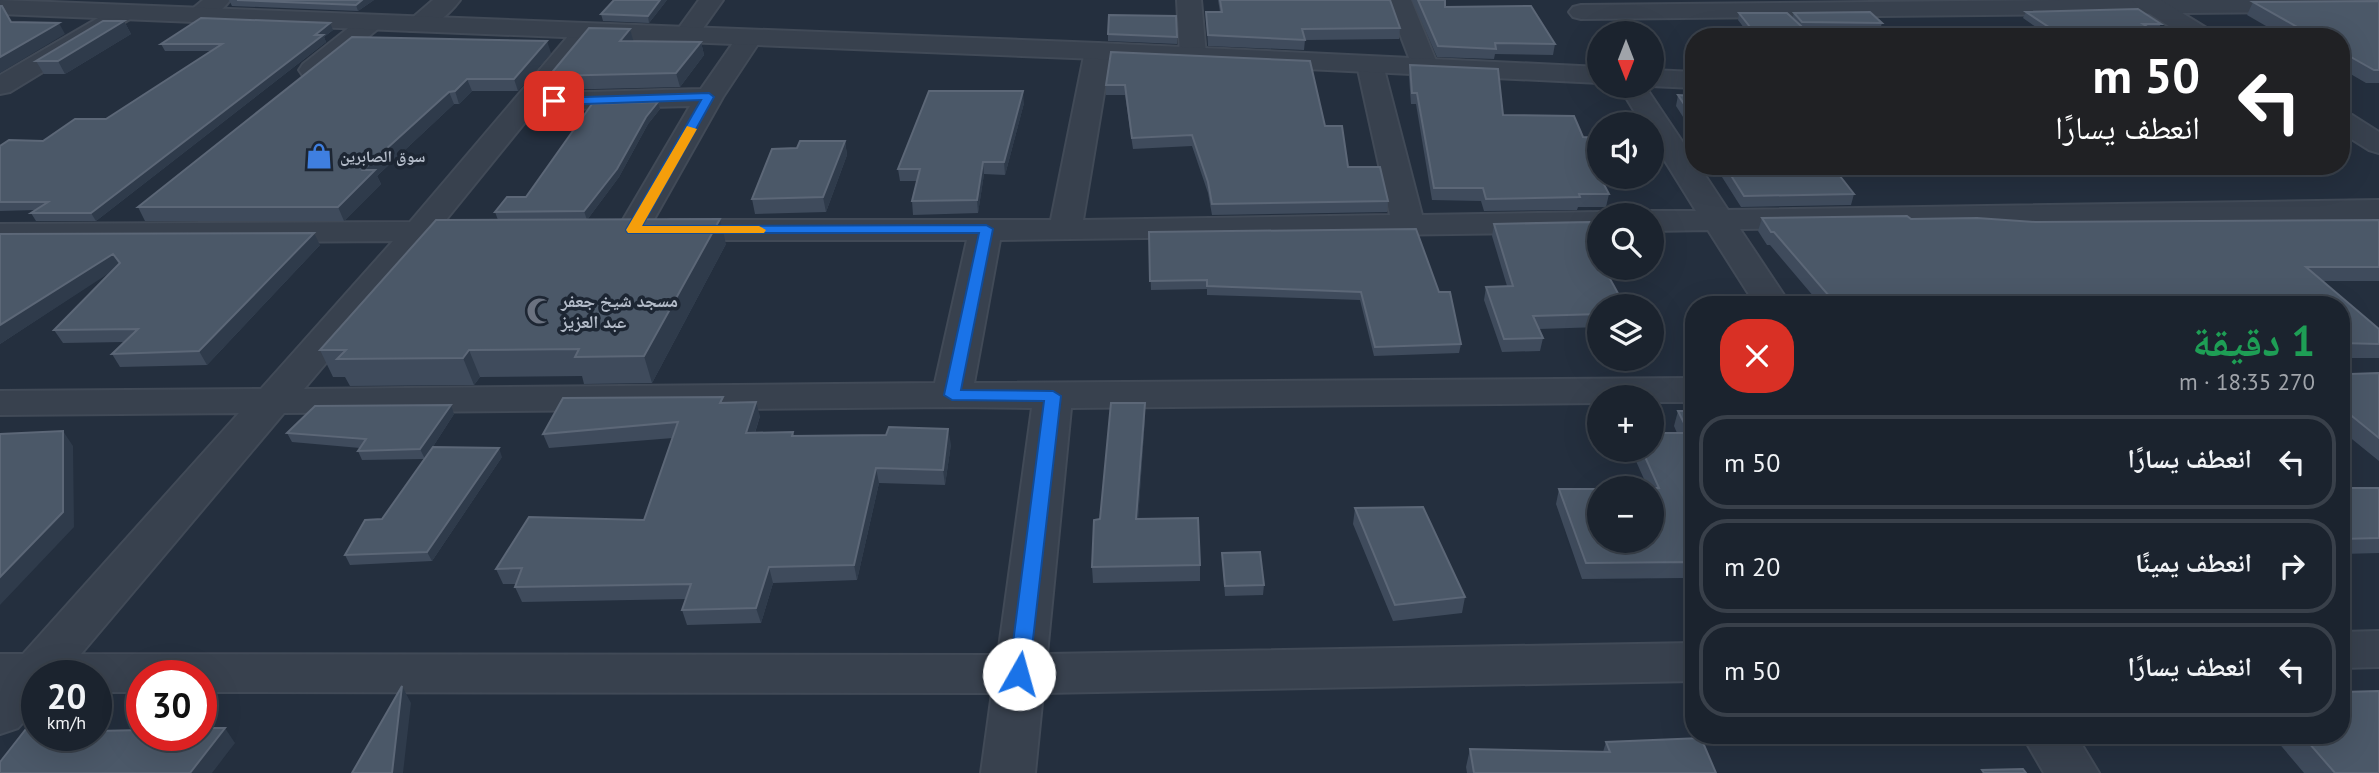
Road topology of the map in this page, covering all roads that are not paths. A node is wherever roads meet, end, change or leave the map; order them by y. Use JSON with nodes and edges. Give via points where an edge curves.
{"nodes":[{"id":1,"x":218,"y":0,"type":"edge"},
{"id":2,"x":448,"y":0,"type":"edge"},
{"id":3,"x":711,"y":0,"type":"edge"},
{"id":4,"x":1189,"y":0,"type":"edge"},
{"id":5,"x":1399,"y":0,"type":"edge"},
{"id":6,"x":2150,"y":3,"type":"edge"},
{"id":7,"x":2379,"y":4,"type":"edge"},
{"id":8,"x":1577,"y":6,"type":"edge"},
{"id":9,"x":0,"y":7,"type":"edge"},
{"id":10,"x":125,"y":12,"type":"junction"},
{"id":11,"x":197,"y":15,"type":"junction"},
{"id":12,"x":1588,"y":21,"type":"edge"},
{"id":13,"x":370,"y":23,"type":"junction"},
{"id":14,"x":416,"y":25,"type":"junction"},
{"id":15,"x":2190,"y":28,"type":"edge"},
{"id":16,"x":585,"y":32,"type":"junction"},
{"id":17,"x":685,"y":36,"type":"junction"},
{"id":18,"x":749,"y":38,"type":"junction"},
{"id":19,"x":1098,"y":51,"type":"junction"},
{"id":20,"x":1193,"y":55,"type":"junction"},
{"id":21,"x":1370,"y":65,"type":"junction"},
{"id":22,"x":1426,"y":68,"type":"junction"},
{"id":23,"x":12,"y":71,"type":"edge"},
{"id":24,"x":1587,"y":74,"type":"edge"},
{"id":25,"x":1664,"y":79,"type":"edge"},
{"id":26,"x":1685,"y":80,"type":"edge"},
{"id":27,"x":0,"y":86,"type":"edge"},
{"id":28,"x":286,"y":90,"type":"edge"},
{"id":29,"x":709,"y":97,"type":"junction"},
{"id":30,"x":1640,"y":98,"type":"edge"},
{"id":31,"x":528,"y":102,"type":"junction"},
{"id":32,"x":2350,"y":111,"type":"edge"},
{"id":33,"x":2379,"y":112,"type":"edge"},
{"id":34,"x":2350,"y":126,"type":"edge"},
{"id":35,"x":2379,"y":144,"type":"edge"},
{"id":36,"x":1685,"y":170,"type":"edge"},
{"id":37,"x":1688,"y":175,"type":"edge"},
{"id":38,"x":138,"y":208,"type":"edge"},
{"id":39,"x":2379,"y":209,"type":"edge"},
{"id":40,"x":1717,"y":220,"type":"junction"},
{"id":41,"x":1664,"y":221,"type":"edge"},
{"id":42,"x":1587,"y":222,"type":"edge"},
{"id":43,"x":1408,"y":225,"type":"junction"},
{"id":44,"x":986,"y":229,"type":"junction"},
{"id":45,"x":1065,"y":230,"type":"junction"},
{"id":46,"x":513,"y":231,"type":"edge"},
{"id":47,"x":419,"y":232,"type":"junction"},
{"id":48,"x":106,"y":233,"type":"junction"},
{"id":49,"x":0,"y":234,"type":"edge"},
{"id":50,"x":1767,"y":296,"type":"edge"},
{"id":51,"x":1685,"y":390,"type":"edge"},
{"id":52,"x":952,"y":395,"type":"junction"},
{"id":53,"x":1053,"y":396,"type":"junction"},
{"id":54,"x":272,"y":401,"type":"junction"},
{"id":55,"x":0,"y":403,"type":"edge"},
{"id":56,"x":2379,"y":649,"type":"edge"},
{"id":57,"x":2350,"y":650,"type":"edge"},
{"id":58,"x":1685,"y":662,"type":"edge"},
{"id":59,"x":19,"y":672,"type":"edge"},
{"id":60,"x":1019,"y":674,"type":"junction"},
{"id":61,"x":0,"y":715,"type":"edge"},
{"id":62,"x":2054,"y":744,"type":"edge"},
{"id":63,"x":1007,"y":773,"type":"edge"},
{"id":64,"x":2072,"y":773,"type":"edge"}],
"edges":[{"from":1,"to":11,"type":"street"},
{"from":2,"to":14,"type":"street"},
{"from":3,"to":17,"type":"street"},
{"from":4,"to":20,"type":"street"},
{"from":5,"to":22,"type":"street"},
{"from":6,"to":7,"type":"street"},
{"from":6,"to":8,"type":"street"},
{"from":6,"to":15,"type":"street"},
{"from":8,"to":12,"type":"street"},
{"from":9,"to":10,"type":"street"},
{"from":10,"to":11,"type":"street"},
{"from":10,"to":23,"type":"street"},
{"from":11,"to":13,"type":"street"},
{"from":13,"to":14,"type":"street"},
{"from":13,"to":28,"type":"street"},
{"from":14,"to":16,"type":"street"},
{"from":16,"to":17,"type":"street"},
{"from":16,"to":31,"type":"street"},
{"from":17,"to":18,"type":"street"},
{"from":18,"to":19,"type":"street"},
{"from":18,"to":29,"type":"street"},
{"from":19,"to":20,"type":"street"},
{"from":19,"to":45,"type":"street"},
{"from":20,"to":21,"type":"street"},
{"from":21,"to":22,"type":"street"},
{"from":21,"to":43,"type":"street"},
{"from":22,"to":24,"type":"street"},
{"from":23,"to":27,"type":"street"},
{"from":25,"to":26,"type":"street"},
{"from":29,"to":31,"type":"street"},
{"from":29,"to":44,"type":"street","via":[[620,230]]},
{"from":30,"to":36,"type":"street"},
{"from":31,"to":47,"type":"street"},
{"from":32,"to":33,"type":"street"},
{"from":34,"to":35,"type":"street"},
{"from":37,"to":40,"type":"street"},
{"from":38,"to":48,"type":"street"},
{"from":39,"to":40,"type":"street"},
{"from":40,"to":41,"type":"street"},
{"from":40,"to":50,"type":"street"},
{"from":42,"to":43,"type":"street"},
{"from":43,"to":45,"type":"street"},
{"from":44,"to":45,"type":"street"},
{"from":44,"to":52,"type":"street"},
{"from":46,"to":47,"type":"street"},
{"from":47,"to":48,"type":"street"},
{"from":47,"to":54,"type":"street"},
{"from":48,"to":49,"type":"street"},
{"from":51,"to":53,"type":"street"},
{"from":52,"to":53,"type":"street"},
{"from":52,"to":54,"type":"street"},
{"from":53,"to":60,"type":"street"},
{"from":54,"to":55,"type":"street"},
{"from":54,"to":59,"type":"street"},
{"from":56,"to":57,"type":"street"},
{"from":58,"to":60,"type":"street"},
{"from":59,"to":60,"type":"street"},
{"from":59,"to":61,"type":"street"},
{"from":60,"to":63,"type":"street"},
{"from":62,"to":64,"type":"street"}]}
